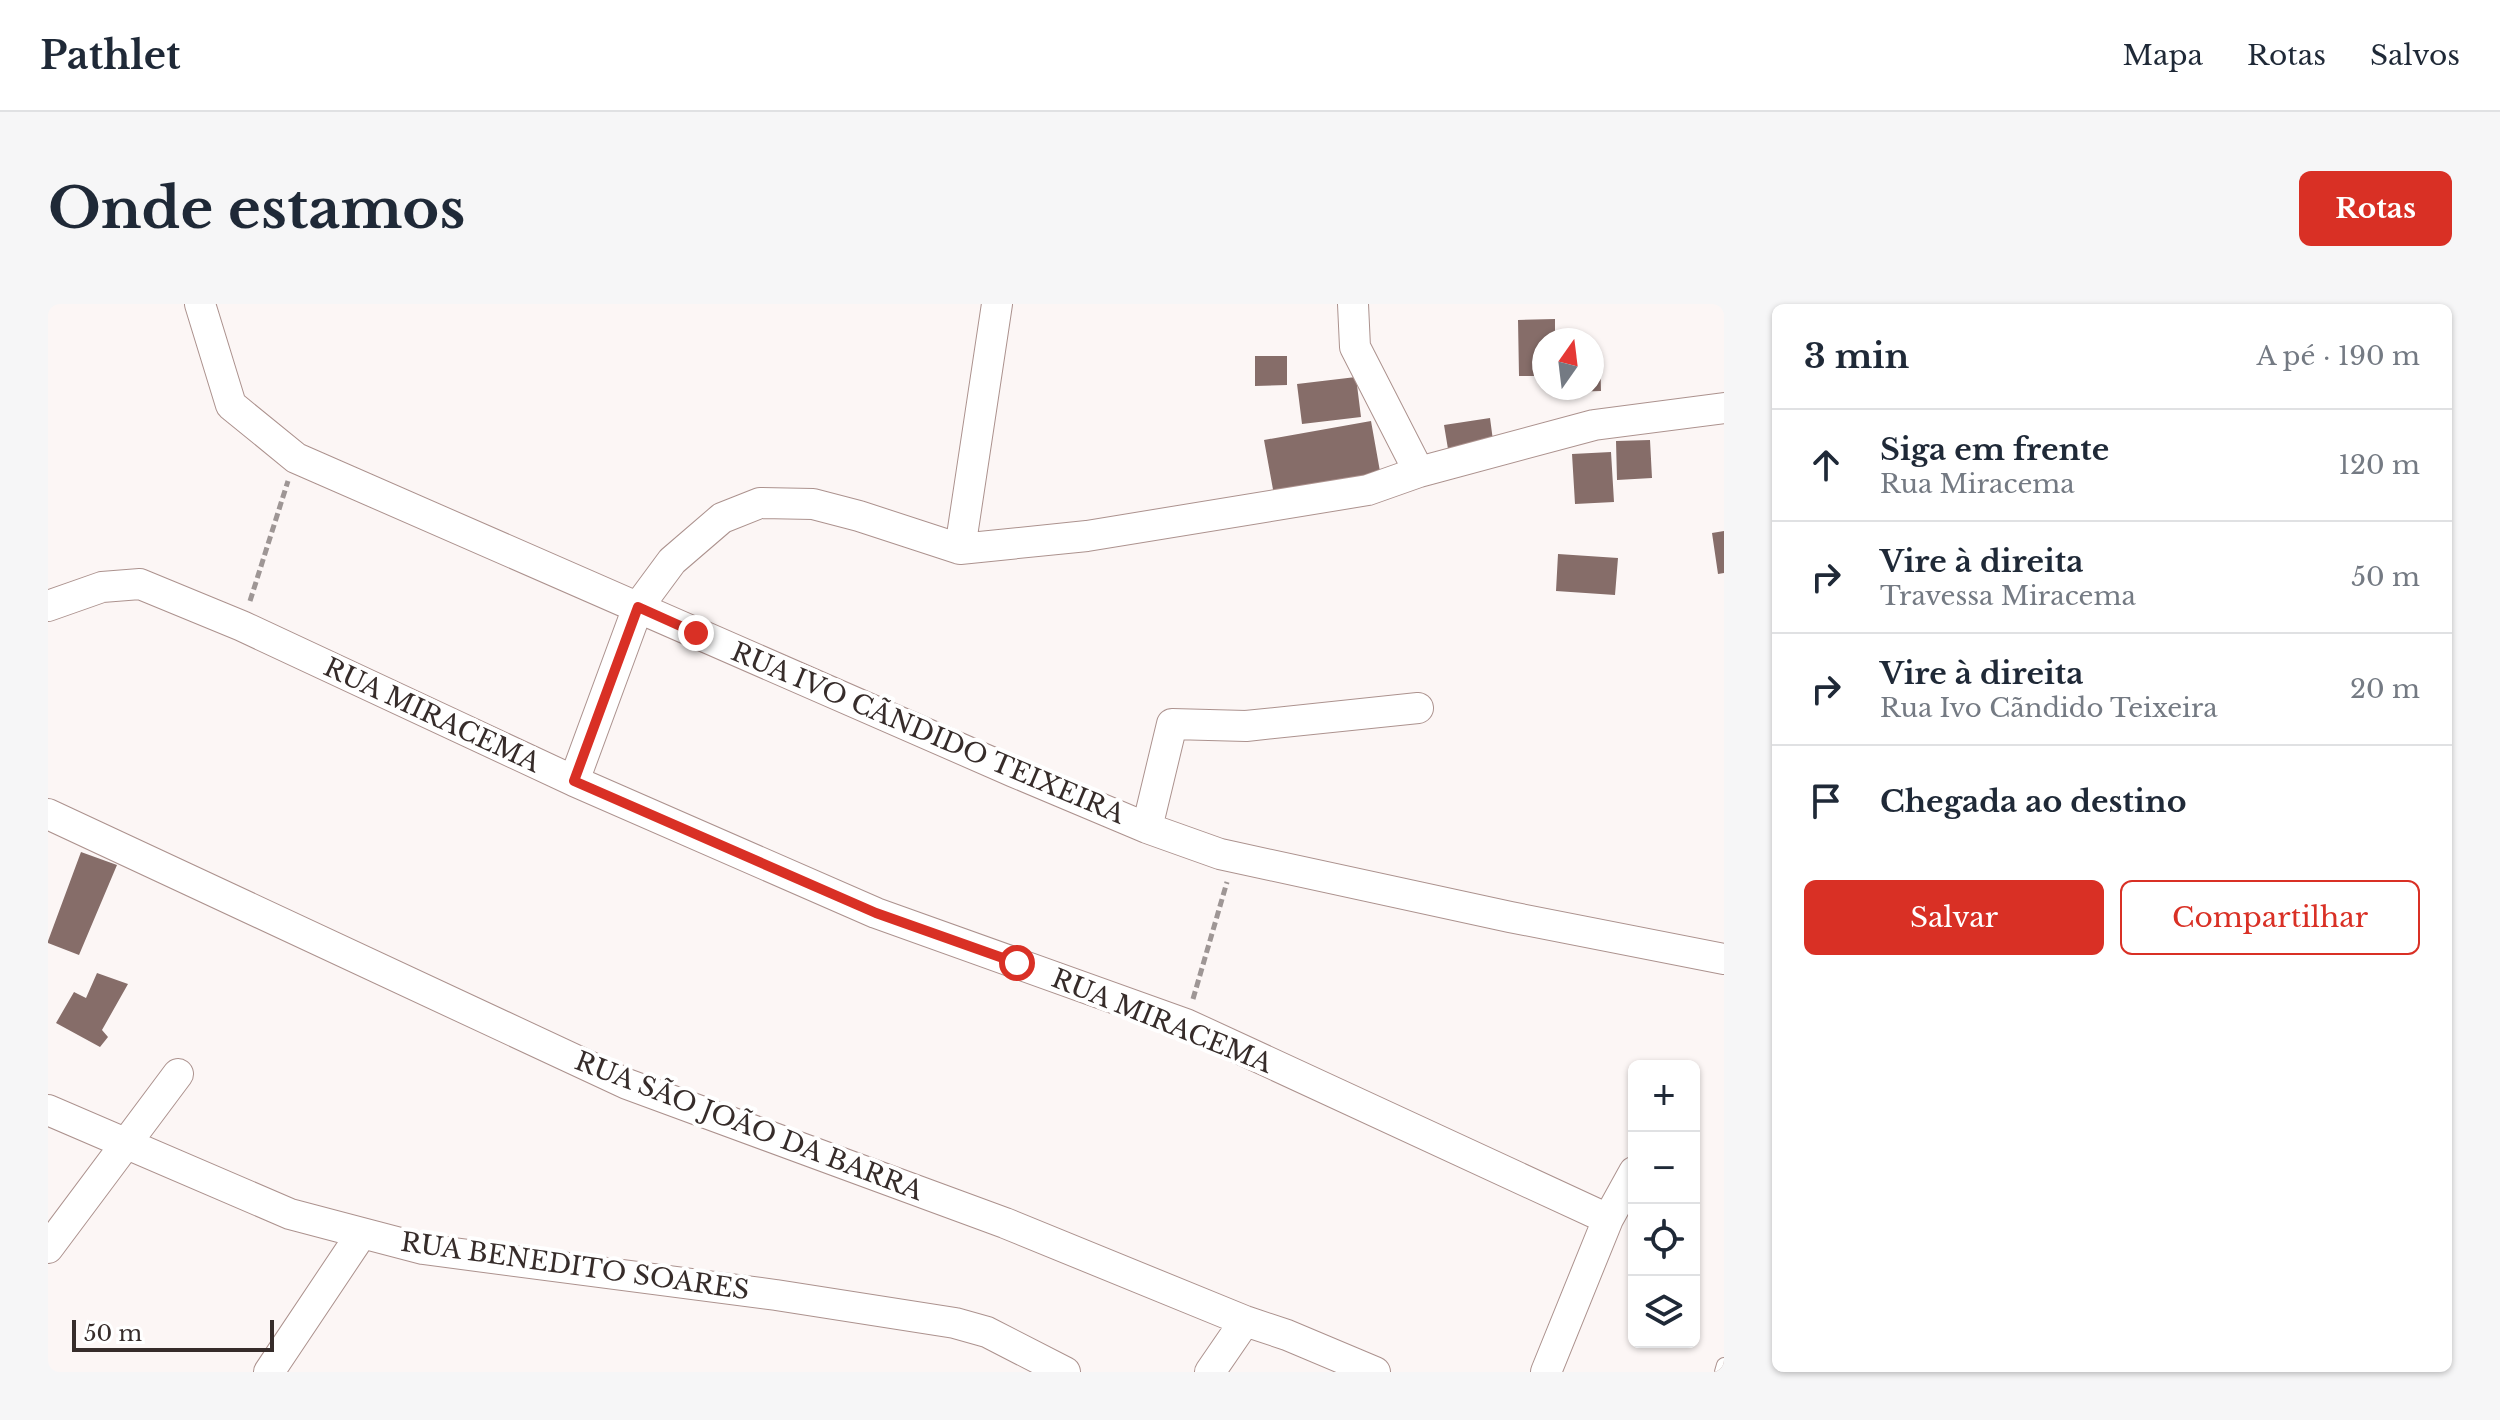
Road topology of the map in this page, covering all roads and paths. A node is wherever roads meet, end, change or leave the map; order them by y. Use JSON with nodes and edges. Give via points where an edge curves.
{"nodes":[{"id":1,"x":200,"y":304,"type":"edge"},
{"id":2,"x":997,"y":304,"type":"edge"},
{"id":3,"x":1353,"y":304,"type":"edge"},
{"id":4,"x":1724,"y":408,"type":"edge"},
{"id":5,"x":296,"y":458,"type":"junction"},
{"id":6,"x":1419,"y":472,"type":"junction"},
{"id":7,"x":960,"y":549,"type":"junction"},
{"id":8,"x":48,"y":606,"type":"edge"},
{"id":9,"x":638,"y":607,"type":"junction"},
{"id":10,"x":242,"y":626,"type":"junction"},
{"id":11,"x":1418,"y":708,"type":"dead end"},
{"id":12,"x":574,"y":781,"type":"junction"},
{"id":13,"x":48,"y":814,"type":"edge"},
{"id":14,"x":1147,"y":828,"type":"junction"},
{"id":15,"x":1234,"y":857,"type":"junction"},
{"id":16,"x":1724,"y":959,"type":"edge"},
{"id":17,"x":1186,"y":1024,"type":"junction"},
{"id":18,"x":178,"y":1074,"type":"dead end"},
{"id":19,"x":48,"y":1110,"type":"edge"},
{"id":20,"x":127,"y":1143,"type":"junction"},
{"id":21,"x":1628,"y":1183,"type":"edge"},
{"id":22,"x":1608,"y":1219,"type":"junction"},
{"id":23,"x":362,"y":1233,"type":"junction"},
{"id":24,"x":48,"y":1248,"type":"edge"},
{"id":25,"x":1245,"y":1321,"type":"junction"},
{"id":26,"x":1724,"y":1365,"type":"edge"},
{"id":27,"x":269,"y":1372,"type":"edge"},
{"id":28,"x":1065,"y":1372,"type":"edge"},
{"id":29,"x":1210,"y":1372,"type":"edge"},
{"id":30,"x":1375,"y":1372,"type":"edge"},
{"id":31,"x":1546,"y":1372,"type":"edge"},
{"id":32,"x":1722,"y":1372,"type":"edge"}],
"edges":[{"from":1,"to":5,"type":"street","name":"RUA IVO CÃNDIDO TEIXEIRA","via":[[231,405]]},
{"from":2,"to":7,"type":"street"},
{"from":3,"to":6,"type":"street","via":[[1355,347]]},
{"from":4,"to":6,"type":"street","via":[[1594,425]]},
{"from":5,"to":9,"type":"street","name":"RUA IVO CÃNDIDO TEIXEIRA"},
{"from":5,"to":10,"type":"path"},
{"from":6,"to":7,"type":"street","via":[[1368,490],[1087,536]]},
{"from":7,"to":9,"type":"street","via":[[813,504],[760,503],[722,518],[672,561]]},
{"from":8,"to":10,"type":"street","name":"RUA MIRACEMA","via":[[102,587],[140,584]]},
{"from":9,"to":12,"type":"street"},
{"from":9,"to":14,"type":"street","name":"RUA IVO CÃNDIDO TEIXEIRA"},
{"from":10,"to":12,"type":"street","name":"RUA MIRACEMA"},
{"from":11,"to":14,"type":"street","via":[[1246,726],[1172,724]]},
{"from":12,"to":17,"type":"street","name":"RUA MIRACEMA","via":[[876,913]]},
{"from":13,"to":25,"type":"street","name":"RUA SÃO JOÃO DA BARRA","via":[[627,1084],[1005,1223]]},
{"from":14,"to":15,"type":"street","name":"RUA IVO CÃNDIDO TEIXEIRA"},
{"from":15,"to":16,"type":"street","name":"RUA IVO CÃNDIDO TEIXEIRA"},
{"from":15,"to":17,"type":"path"},
{"from":17,"to":22,"type":"street","name":"RUA MIRACEMA"},
{"from":18,"to":20,"type":"street"},
{"from":19,"to":20,"type":"street","name":"RUA BENEDITO SOARES"},
{"from":20,"to":23,"type":"street","name":"RUA BENEDITO SOARES","via":[[290,1214]]},
{"from":20,"to":24,"type":"street"},
{"from":21,"to":22,"type":"street"},
{"from":22,"to":31,"type":"street"},
{"from":23,"to":27,"type":"street"},
{"from":23,"to":28,"type":"street","name":"RUA BENEDITO SOARES","via":[[423,1249],[955,1323],[987,1332]]},
{"from":25,"to":29,"type":"street"},
{"from":25,"to":30,"type":"street","name":"RUA SÃO JOÃO DA BARRA"},
{"from":26,"to":32,"type":"lane"}]}
